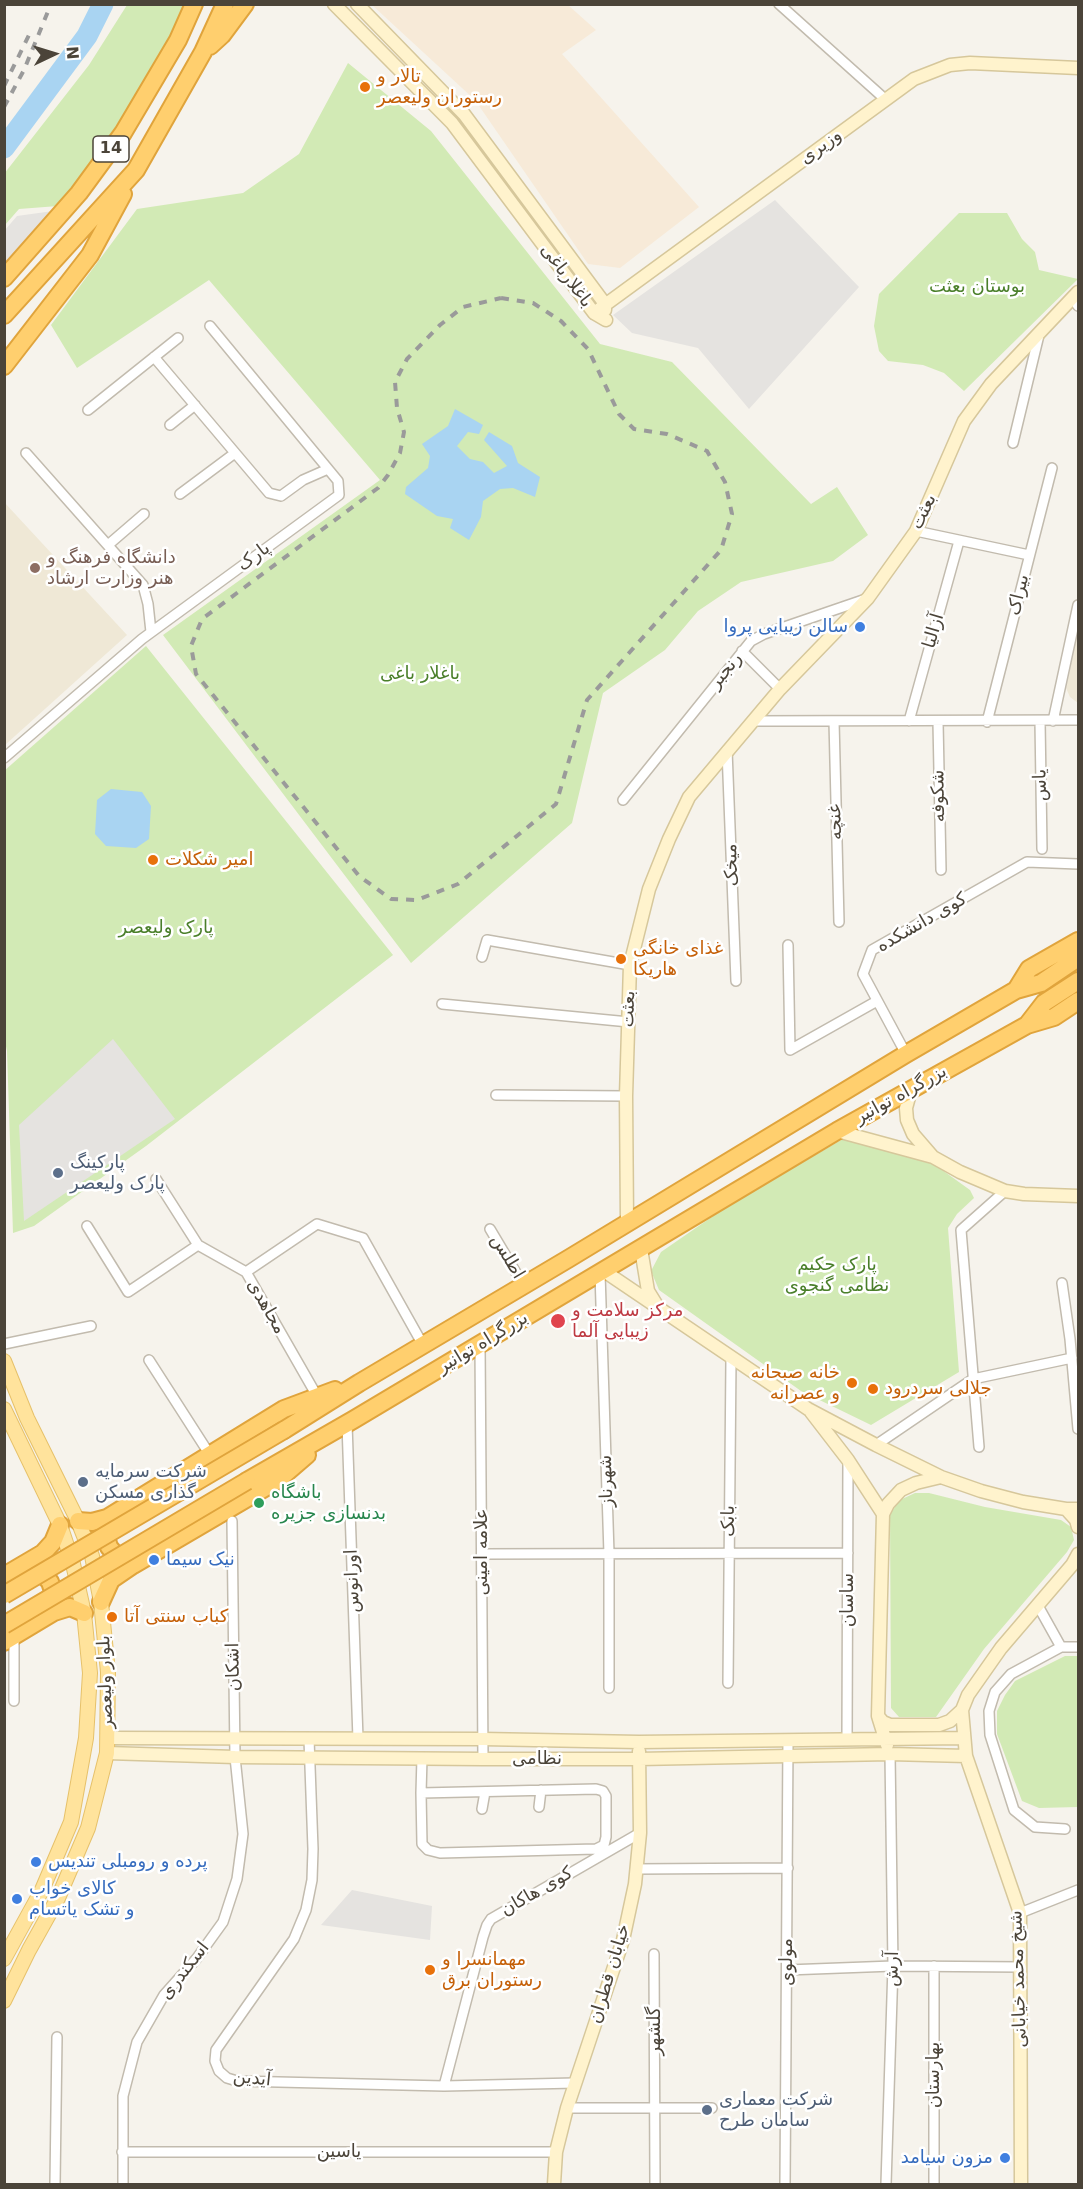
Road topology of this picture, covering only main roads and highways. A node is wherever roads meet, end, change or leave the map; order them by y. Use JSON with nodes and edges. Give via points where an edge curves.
{"nodes":[{"id":1,"x":194,"y":4,"type":"edge"},
{"id":2,"x":225,"y":4,"type":"edge"},
{"id":3,"x":245,"y":4,"type":"edge"},
{"id":4,"x":334,"y":4,"type":"edge"},
{"id":5,"x":357,"y":4,"type":"edge"},
{"id":6,"x":202,"y":52,"type":"junction"},
{"id":7,"x":1078,"y":68,"type":"edge"},
{"id":8,"x":464,"y":114,"type":"junction"},
{"id":9,"x":452,"y":123,"type":"junction"},
{"id":10,"x":136,"y":170,"type":"junction"},
{"id":11,"x":4,"y":278,"type":"edge"},
{"id":12,"x":1076,"y":299,"type":"edge"},
{"id":13,"x":605,"y":304,"type":"junction"},
{"id":14,"x":4,"y":315,"type":"edge"},
{"id":15,"x":4,"y":366,"type":"edge"},
{"id":16,"x":1078,"y":941,"type":"edge"},
{"id":17,"x":1078,"y":958,"type":"edge"},
{"id":18,"x":1078,"y":981,"type":"edge"},
{"id":19,"x":1016,"y":990,"type":"junction"},
{"id":20,"x":1078,"y":1001,"type":"edge"},
{"id":21,"x":1027,"y":1025,"type":"junction"},
{"id":22,"x":910,"y":1089,"type":"junction"},
{"id":23,"x":837,"y":1131,"type":"junction"},
{"id":24,"x":933,"y":1157,"type":"junction"},
{"id":25,"x":1078,"y":1196,"type":"edge"},
{"id":26,"x":627,"y":1222,"type":"junction"},
{"id":27,"x":641,"y":1249,"type":"junction"},
{"id":28,"x":602,"y":1272,"type":"junction"},
{"id":29,"x":658,"y":1307,"type":"junction"},
{"id":30,"x":4,"y":1361,"type":"edge"},
{"id":31,"x":359,"y":1383,"type":"junction"},
{"id":32,"x":4,"y":1409,"type":"edge"},
{"id":33,"x":808,"y":1409,"type":"junction"},
{"id":34,"x":343,"y":1426,"type":"junction"},
{"id":35,"x":941,"y":1477,"type":"junction"},
{"id":36,"x":1072,"y":1509,"type":"edge"},
{"id":37,"x":882,"y":1514,"type":"junction"},
{"id":38,"x":107,"y":1518,"type":"junction"},
{"id":39,"x":78,"y":1521,"type":"junction"},
{"id":40,"x":60,"y":1525,"type":"junction"},
{"id":41,"x":1078,"y":1527,"type":"edge"},
{"id":42,"x":1076,"y":1559,"type":"edge"},
{"id":43,"x":26,"y":1563,"type":"junction"},
{"id":44,"x":133,"y":1565,"type":"junction"},
{"id":45,"x":4,"y":1576,"type":"edge"},
{"id":46,"x":4,"y":1595,"type":"edge"},
{"id":47,"x":101,"y":1602,"type":"junction"},
{"id":48,"x":54,"y":1612,"type":"junction"},
{"id":49,"x":84,"y":1613,"type":"junction"},
{"id":50,"x":8,"y":1634,"type":"edge"},
{"id":51,"x":962,"y":1710,"type":"junction"},
{"id":52,"x":878,"y":1716,"type":"junction"},
{"id":53,"x":963,"y":1737,"type":"junction"},
{"id":54,"x":108,"y":1738,"type":"junction"},
{"id":55,"x":884,"y":1738,"type":"junction"},
{"id":56,"x":364,"y":1739,"type":"junction"},
{"id":57,"x":639,"y":1742,"type":"junction"},
{"id":58,"x":107,"y":1753,"type":"junction"},
{"id":59,"x":890,"y":1754,"type":"junction"},
{"id":60,"x":966,"y":1756,"type":"junction"},
{"id":61,"x":371,"y":1757,"type":"junction"},
{"id":62,"x":639,"y":1759,"type":"junction"},
{"id":63,"x":57,"y":1856,"type":"junction"},
{"id":64,"x":74,"y":1861,"type":"junction"},
{"id":65,"x":4,"y":1959,"type":"edge"},
{"id":66,"x":4,"y":2001,"type":"edge"},
{"id":67,"x":554,"y":2184,"type":"edge"},
{"id":68,"x":1021,"y":2184,"type":"edge"}],
"edges":[{"from":1,"to":11,"type":"highway","number":"14","via":[[178,40],[123,133],[79,194]]},
{"from":2,"to":6,"type":"highway"},
{"from":3,"to":6,"type":"highway"},
{"from":4,"to":9,"type":"main road","name":"باغلارباغی"},
{"from":5,"to":8,"type":"main road","name":"باغلارباغی"},
{"from":6,"to":10,"type":"highway"},
{"from":7,"to":13,"type":"main road","name":"وزیری","via":[[970,63],[950,65],[914,79]]},
{"from":8,"to":9,"type":"main road"},
{"from":8,"to":13,"type":"main road","name":"باغلارباغی"},
{"from":9,"to":13,"type":"main road","name":"باغلارباغی","via":[[594,313],[606,320]]},
{"from":10,"to":14,"type":"highway"},
{"from":10,"to":15,"type":"highway","via":[[90,255]]},
{"from":12,"to":26,"type":"main road","name":"بعثت","via":[[991,384],[963,421],[916,531],[868,598],[780,689],[689,797],[649,889],[630,965]]},
{"from":16,"to":19,"type":"highway","via":[[1029,969]]},
{"from":17,"to":19,"type":"highway","name":"بزرگراه توانیر","via":[[1041,983]]},
{"from":18,"to":21,"type":"highway","name":"بزرگراه توانیر","via":[[1044,1003]]},
{"from":19,"to":26,"type":"highway","name":"بزرگراه توانیر"},
{"from":20,"to":21,"type":"highway","via":[[1054,1017]]},
{"from":21,"to":22,"type":"highway","name":"بزرگراه توانیر"},
{"from":22,"to":23,"type":"highway","name":"بزرگراه توانیر"},
{"from":22,"to":24,"type":"main road","via":[[907,1120],[913,1134]]},
{"from":23,"to":24,"type":"main road"},
{"from":23,"to":27,"type":"highway","name":"بزرگراه توانیر"},
{"from":24,"to":25,"type":"main road","via":[[1005,1191]]},
{"from":26,"to":31,"type":"highway","name":"بزرگراه توانیر"},
{"from":27,"to":28,"type":"highway","name":"بزرگراه توانیر"},
{"from":27,"to":29,"type":"main road","via":[[648,1291]]},
{"from":28,"to":29,"type":"main road"},
{"from":28,"to":34,"type":"highway","name":"بزرگراه توانیر"},
{"from":29,"to":33,"type":"main road"},
{"from":30,"to":39,"type":"main road","name":"بلوار ولیعصر","via":[[27,1418]]},
{"from":31,"to":38,"type":"highway","via":[[284,1409]]},
{"from":31,"to":46,"type":"highway","name":"بزرگراه توانیر","bridge":true},
{"from":32,"to":40,"type":"main road","name":"بلوار ولیعصر"},
{"from":33,"to":35,"type":"main road"},
{"from":33,"to":37,"type":"main road","via":[[848,1460]]},
{"from":34,"to":44,"type":"highway","via":[[278,1480]]},
{"from":34,"to":50,"type":"highway","name":"بزرگراه توانیر","bridge":true,"via":[[247,1481]]},
{"from":35,"to":36,"type":"main road","via":[[1013,1500]]},
{"from":35,"to":37,"type":"main road","via":[[901,1490]]},
{"from":36,"to":41,"type":"main road"},
{"from":37,"to":52,"type":"main road"},
{"from":38,"to":39,"type":"highway"},
{"from":38,"to":44,"type":"highway","via":[[105,1533],[109,1547],[119,1559]]},
{"from":39,"to":47,"type":"main road","name":"بلوار ولیعصر","via":[[92,1556]]},
{"from":40,"to":43,"type":"highway","via":[[54,1542]]},
{"from":40,"to":49,"type":"main road","name":"بلوار ولیعصر"},
{"from":42,"to":51,"type":"main road","via":[[1001,1648]]},
{"from":43,"to":45,"type":"highway"},
{"from":43,"to":48,"type":"highway","via":[[51,1582]]},
{"from":44,"to":47,"type":"highway","via":[[111,1580]]},
{"from":47,"to":54,"type":"main road","name":"بلوار ولیعصر","via":[[108,1672]]},
{"from":48,"to":49,"type":"highway","via":[[70,1607]]},
{"from":48,"to":50,"type":"highway"},
{"from":49,"to":63,"type":"main road","name":"بلوار ولیعصر","via":[[90,1673],[86,1737],[71,1822]]},
{"from":51,"to":52,"type":"main road","via":[[939,1725],[890,1725]]},
{"from":51,"to":53,"type":"main road","name":"شیخ محمد خیابانی"},
{"from":52,"to":55,"type":"main road"},
{"from":53,"to":55,"type":"main road","name":"نظامی"},
{"from":53,"to":60,"type":"main road","name":"شیخ محمد خیابانی"},
{"from":54,"to":56,"type":"main road","name":"نظامی"},
{"from":54,"to":58,"type":"main road","name":"بلوار ولیعصر"},
{"from":55,"to":57,"type":"main road","name":"نظامی"},
{"from":55,"to":59,"type":"main road"},
{"from":56,"to":57,"type":"main road","name":"نظامی"},
{"from":56,"to":61,"type":"main road"},
{"from":57,"to":62,"type":"main road","name":"خیابان قطران"},
{"from":58,"to":61,"type":"main road","name":"نظامی"},
{"from":58,"to":64,"type":"main road","name":"بلوار ولیعصر","via":[[88,1828]]},
{"from":59,"to":60,"type":"main road","name":"نظامی"},
{"from":59,"to":62,"type":"main road","name":"نظامی"},
{"from":60,"to":68,"type":"main road","name":"شیخ محمد خیابانی","via":[[1020,1913]]},
{"from":61,"to":62,"type":"main road","name":"نظامی"},
{"from":62,"to":67,"type":"main road","name":"خیابان قطران","via":[[640,1833],[635,1884],[623,1940],[567,2108],[556,2152]]},
{"from":63,"to":64,"type":"main road"},
{"from":63,"to":65,"type":"main road","name":"بلوار ولیعصر"},
{"from":64,"to":66,"type":"main road","name":"بلوار ولیعصر"}]}
